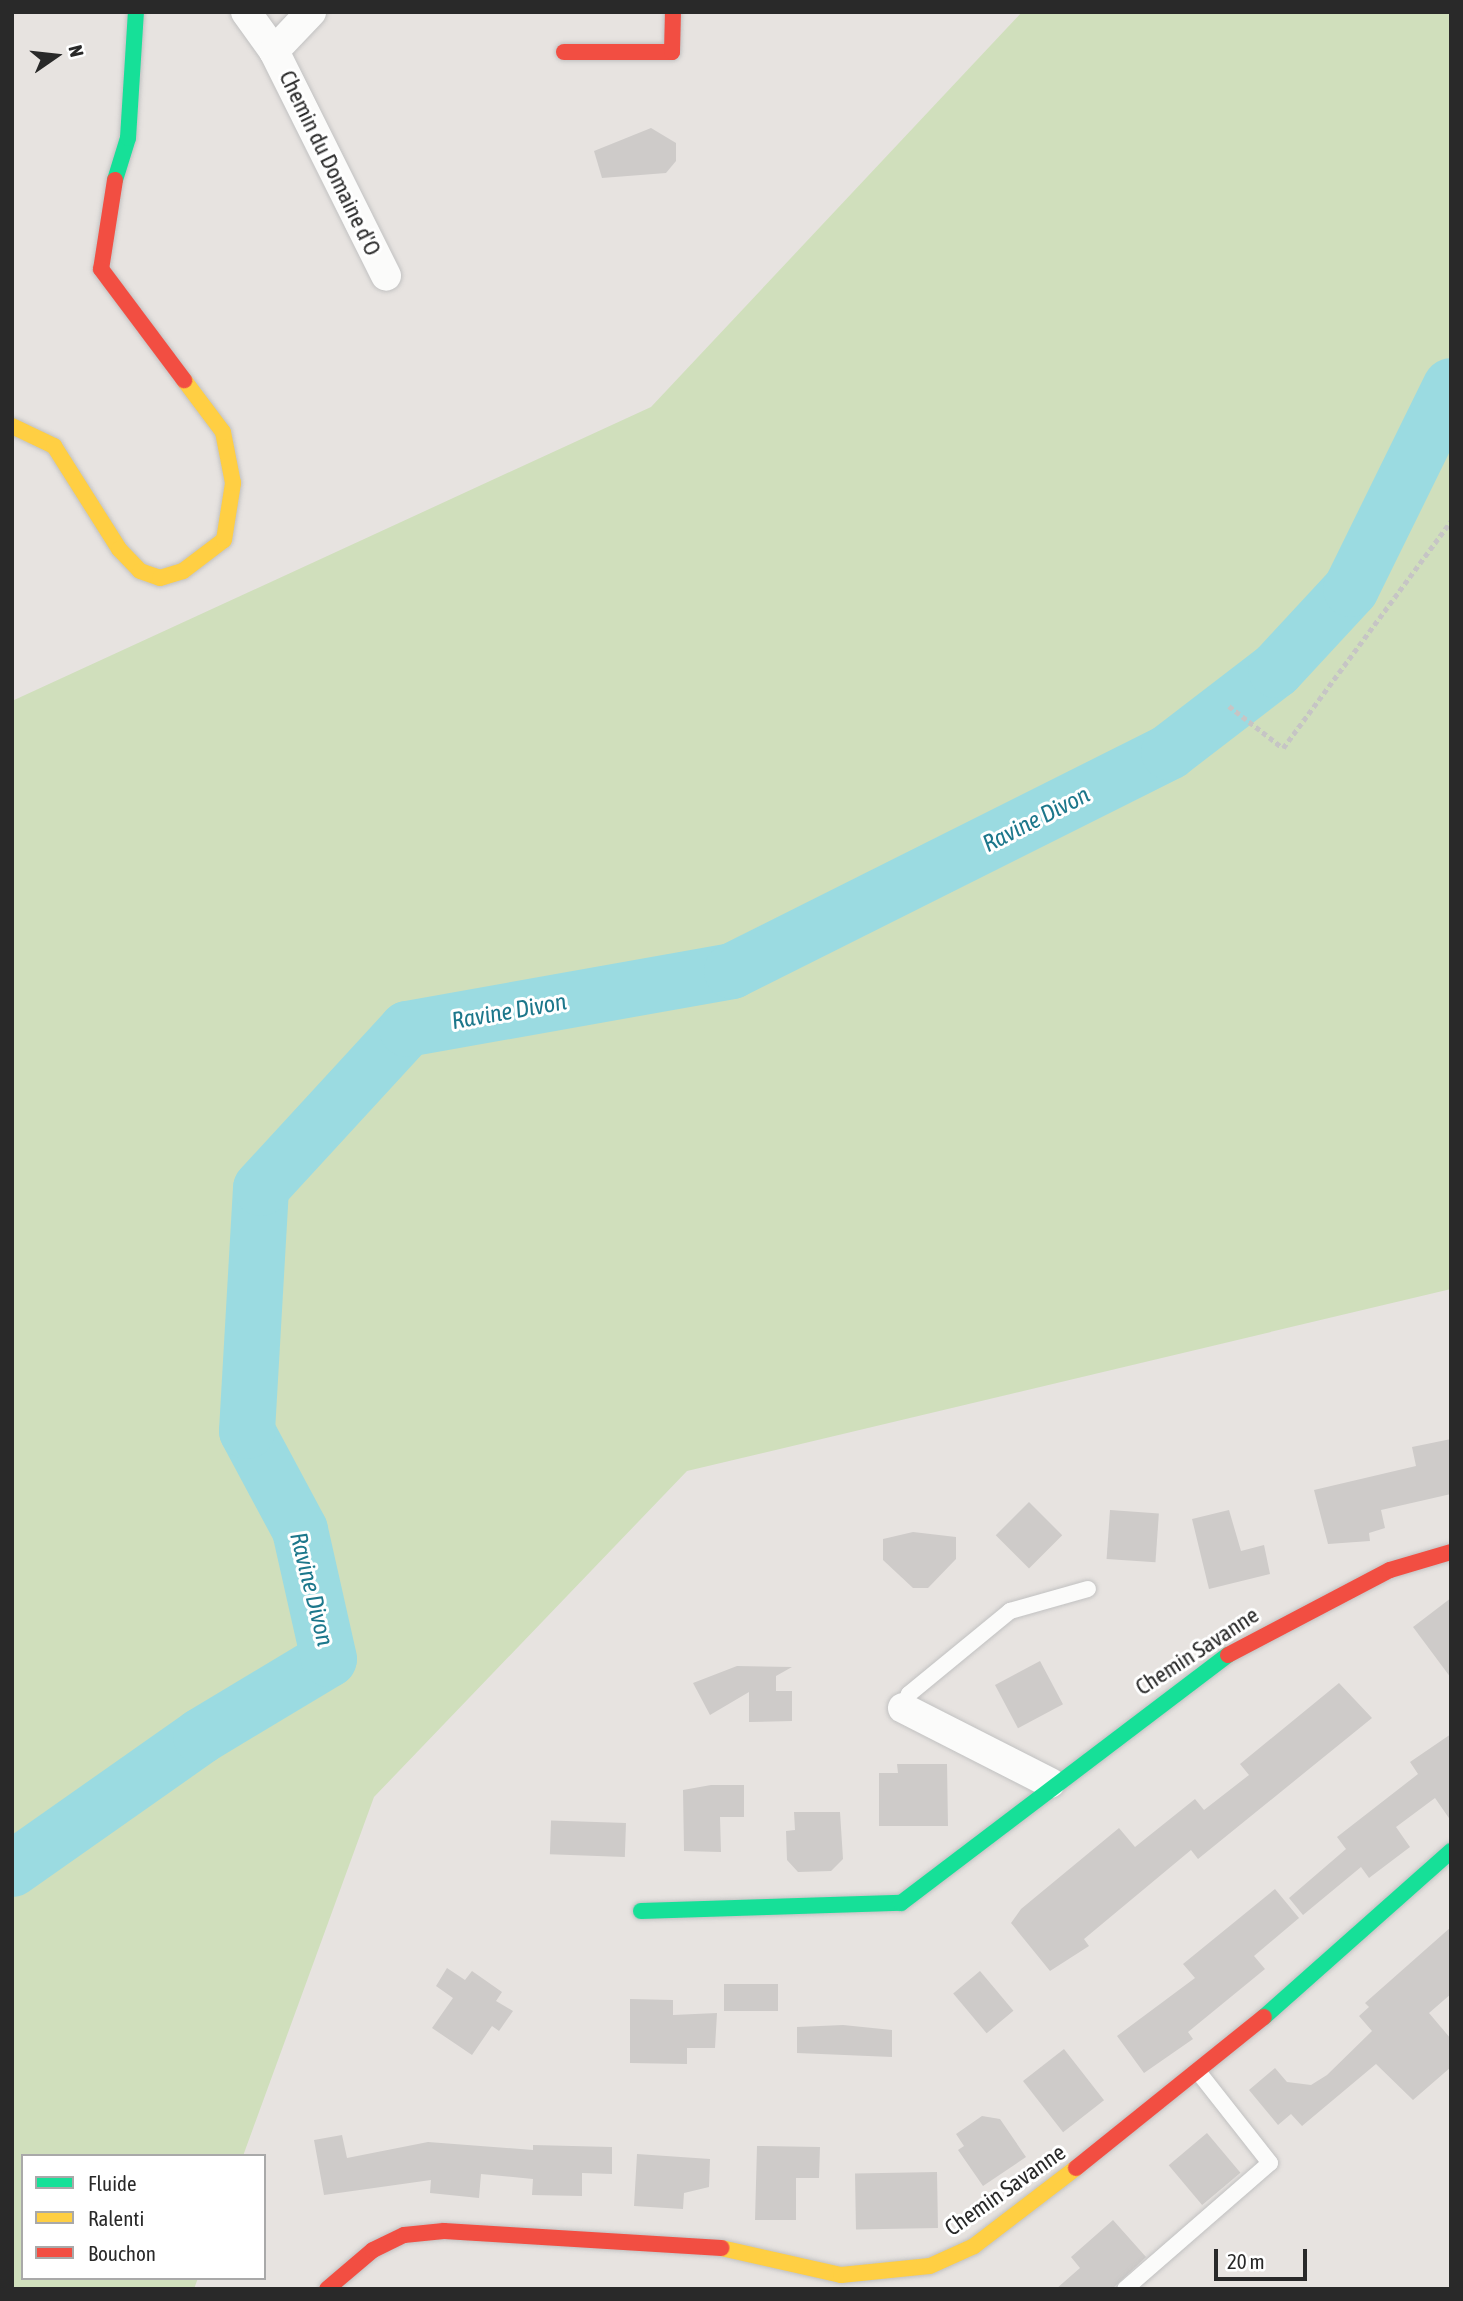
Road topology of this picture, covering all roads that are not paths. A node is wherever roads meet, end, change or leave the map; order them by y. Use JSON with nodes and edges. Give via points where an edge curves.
{"nodes":[{"id":1,"x":136,"y":12,"type":"edge"},
{"id":2,"x":246,"y":12,"type":"edge"},
{"id":3,"x":312,"y":12,"type":"edge"},
{"id":4,"x":673,"y":12,"type":"edge"},
{"id":5,"x":274,"y":51,"type":"junction"},
{"id":6,"x":564,"y":52,"type":"dead end"},
{"id":7,"x":386,"y":276,"type":"dead end"},
{"id":8,"x":12,"y":426,"type":"edge"},
{"id":9,"x":1451,"y":1552,"type":"edge"},
{"id":10,"x":1088,"y":1589,"type":"dead end"},
{"id":11,"x":903,"y":1708,"type":"joint"},
{"id":12,"x":1050,"y":1783,"type":"junction"},
{"id":13,"x":1451,"y":1851,"type":"edge"},
{"id":14,"x":641,"y":1911,"type":"dead end"},
{"id":15,"x":1200,"y":2074,"type":"junction"},
{"id":16,"x":327,"y":2289,"type":"edge"},
{"id":17,"x":1125,"y":2289,"type":"edge"}],
"edges":[{"from":1,"to":8,"type":"street","via":[[128,138],[106,212],[101,269],[112,290],[164,346],[223,432],[233,483],[224,540],[183,571],[160,578],[140,571],[119,549],[54,446]]},
{"from":2,"to":5,"type":"street","name":"Chemin du Domaine d'O"},
{"from":3,"to":5,"type":"street","name":"Chemin du Domaine d'O"},
{"from":4,"to":6,"type":"street","via":[[672,52]]},
{"from":5,"to":7,"type":"street","name":"Chemin du Domaine d'O"},
{"from":9,"to":12,"type":"street","name":"Chemin Savanne","via":[[1390,1570],[1292,1617],[1209,1665]]},
{"from":10,"to":11,"type":"lane","via":[[1010,1611],[909,1694]]},
{"from":11,"to":12,"type":"street"},
{"from":12,"to":14,"type":"street","name":"Chemin Savanne","via":[[901,1903]]},
{"from":13,"to":15,"type":"street","name":"Chemin Savanne"},
{"from":15,"to":16,"type":"street","name":"Chemin Savanne","via":[[974,2246],[930,2266],[841,2275],[698,2243],[444,2231],[404,2235],[373,2250]]},
{"from":15,"to":17,"type":"lane","via":[[1270,2163]]}]}
